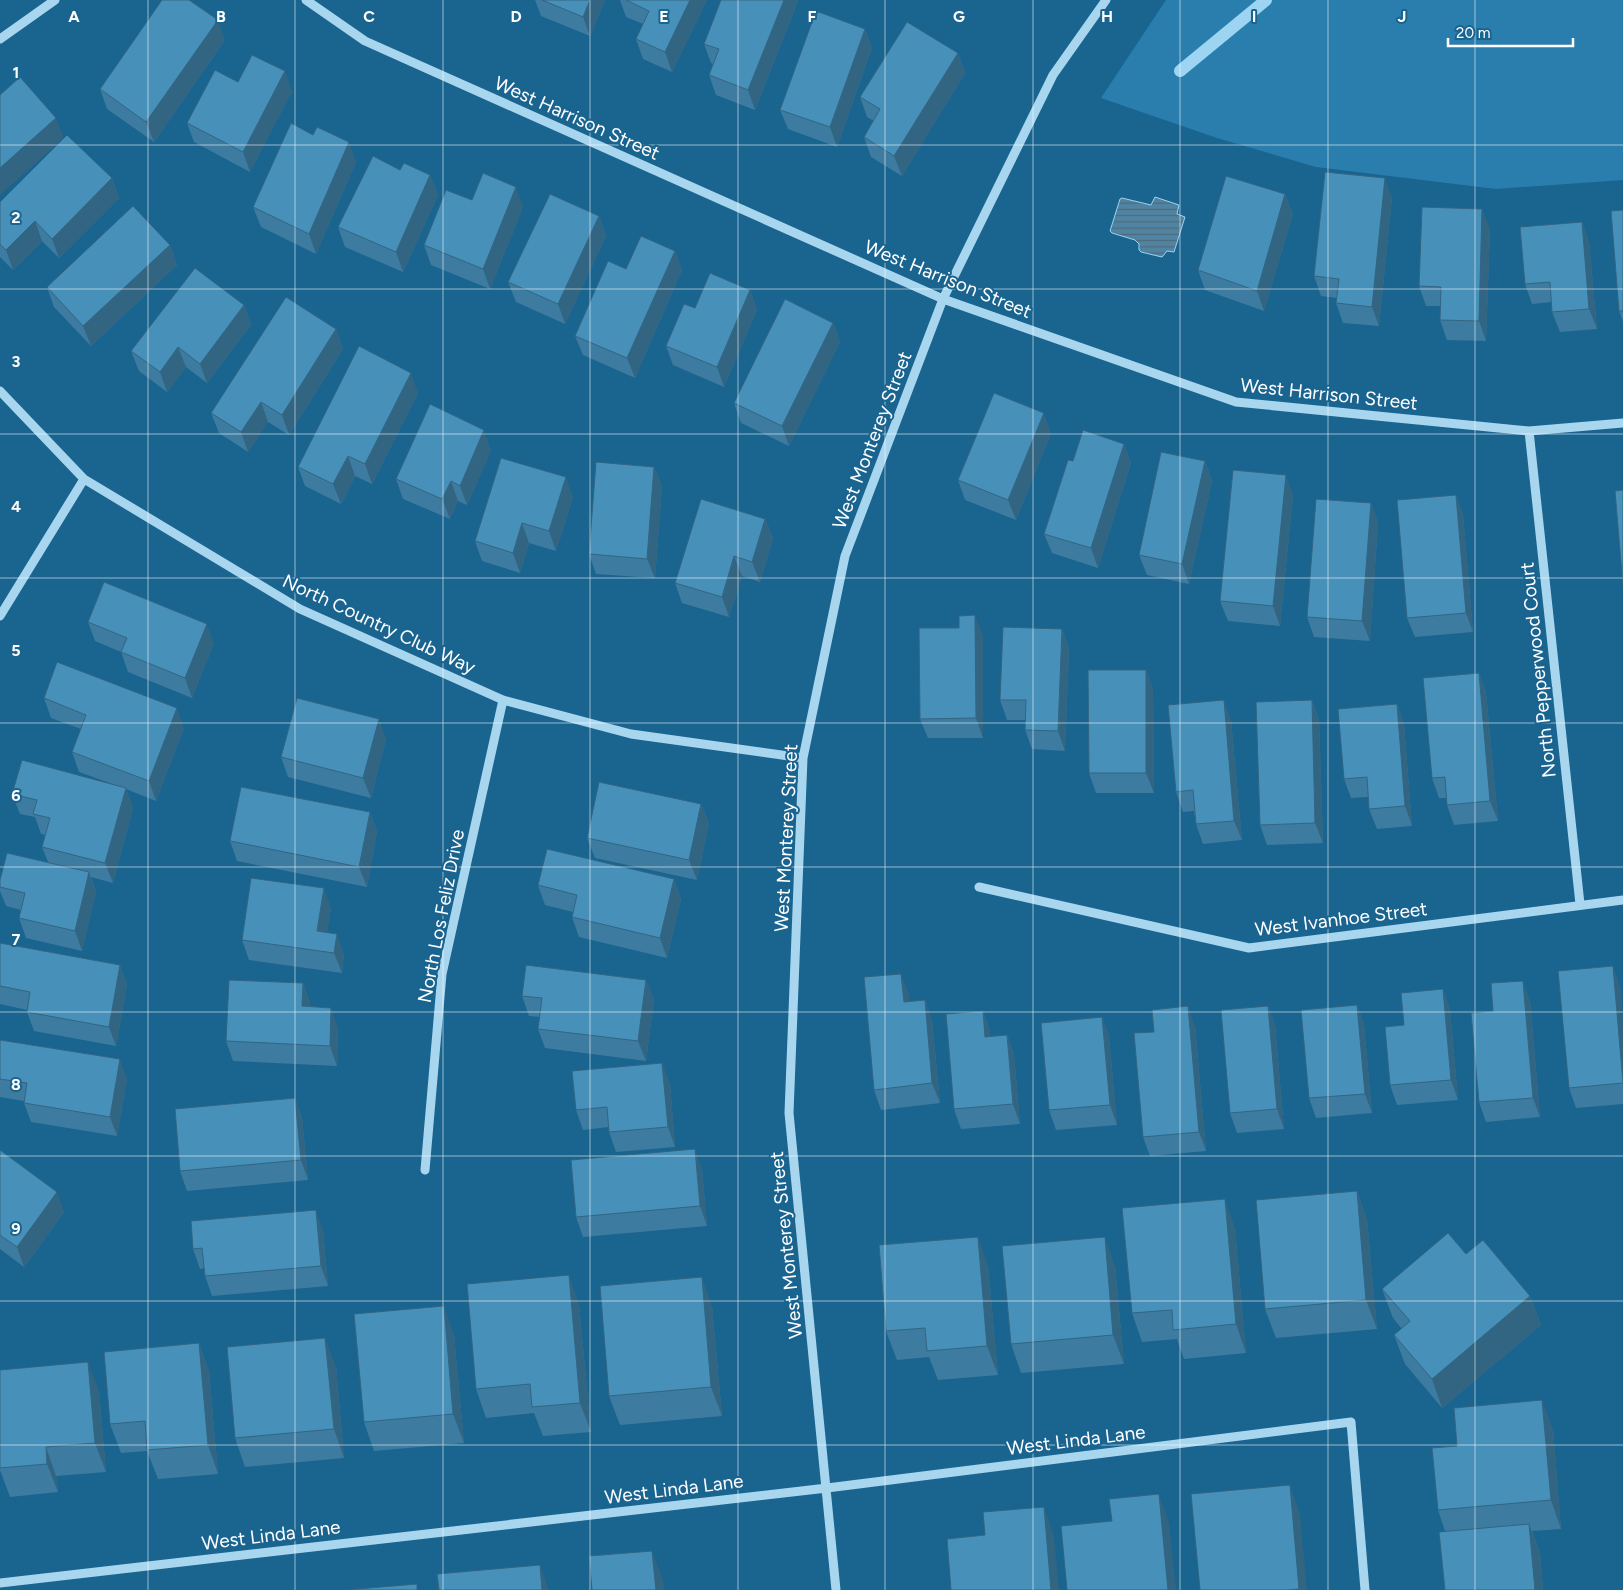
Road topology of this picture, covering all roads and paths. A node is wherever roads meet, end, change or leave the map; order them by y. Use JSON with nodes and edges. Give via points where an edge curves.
{"nodes":[{"id":1,"x":55,"y":0,"type":"edge"},
{"id":2,"x":306,"y":0,"type":"edge"},
{"id":3,"x":1106,"y":0,"type":"edge"},
{"id":4,"x":0,"y":39,"type":"edge"},
{"id":5,"x":943,"y":299,"type":"junction"},
{"id":6,"x":0,"y":391,"type":"edge"},
{"id":7,"x":1623,"y":423,"type":"edge"},
{"id":8,"x":1529,"y":431,"type":"junction"},
{"id":9,"x":84,"y":479,"type":"junction"},
{"id":10,"x":0,"y":616,"type":"edge"},
{"id":11,"x":503,"y":700,"type":"junction"},
{"id":12,"x":803,"y":758,"type":"junction"},
{"id":13,"x":979,"y":887,"type":"dead end"},
{"id":14,"x":1623,"y":900,"type":"edge"},
{"id":15,"x":1580,"y":904,"type":"junction"},
{"id":16,"x":424,"y":1170,"type":"dead end"},
{"id":17,"x":827,"y":1488,"type":"junction"},
{"id":18,"x":0,"y":1583,"type":"edge"},
{"id":19,"x":836,"y":1590,"type":"edge"},
{"id":20,"x":1365,"y":1590,"type":"edge"}],
"edges":[{"from":1,"to":4,"type":"street"},
{"from":2,"to":5,"type":"street","name":"West Harrison Street","via":[[365,41]]},
{"from":3,"to":5,"type":"street","name":"West Monterey Street","via":[[1053,75]]},
{"from":5,"to":8,"type":"street","name":"West Harrison Street","via":[[1236,402]]},
{"from":5,"to":12,"type":"street","name":"West Monterey Street","via":[[845,556]]},
{"from":6,"to":9,"type":"street","name":"North Country Club Way"},
{"from":7,"to":8,"type":"street","name":"West Harrison Street"},
{"from":8,"to":15,"type":"street","name":"North Pepperwood Court"},
{"from":9,"to":10,"type":"street"},
{"from":9,"to":11,"type":"street","name":"North Country Club Way","via":[[300,609]]},
{"from":11,"to":12,"type":"street","name":"North Country Club Way","via":[[631,734]]},
{"from":11,"to":16,"type":"street","name":"North Los Feliz Drive","via":[[442,974]]},
{"from":12,"to":17,"type":"street","name":"West Monterey Street","via":[[789,1113]]},
{"from":13,"to":15,"type":"street","name":"West Ivanhoe Street","via":[[1249,948]]},
{"from":14,"to":15,"type":"street","name":"West Ivanhoe Street"},
{"from":17,"to":18,"type":"street","name":"West Linda Lane"},
{"from":17,"to":19,"type":"street","name":"West Monterey Street"},
{"from":17,"to":20,"type":"street","name":"West Linda Lane","via":[[1350,1422]]}]}
